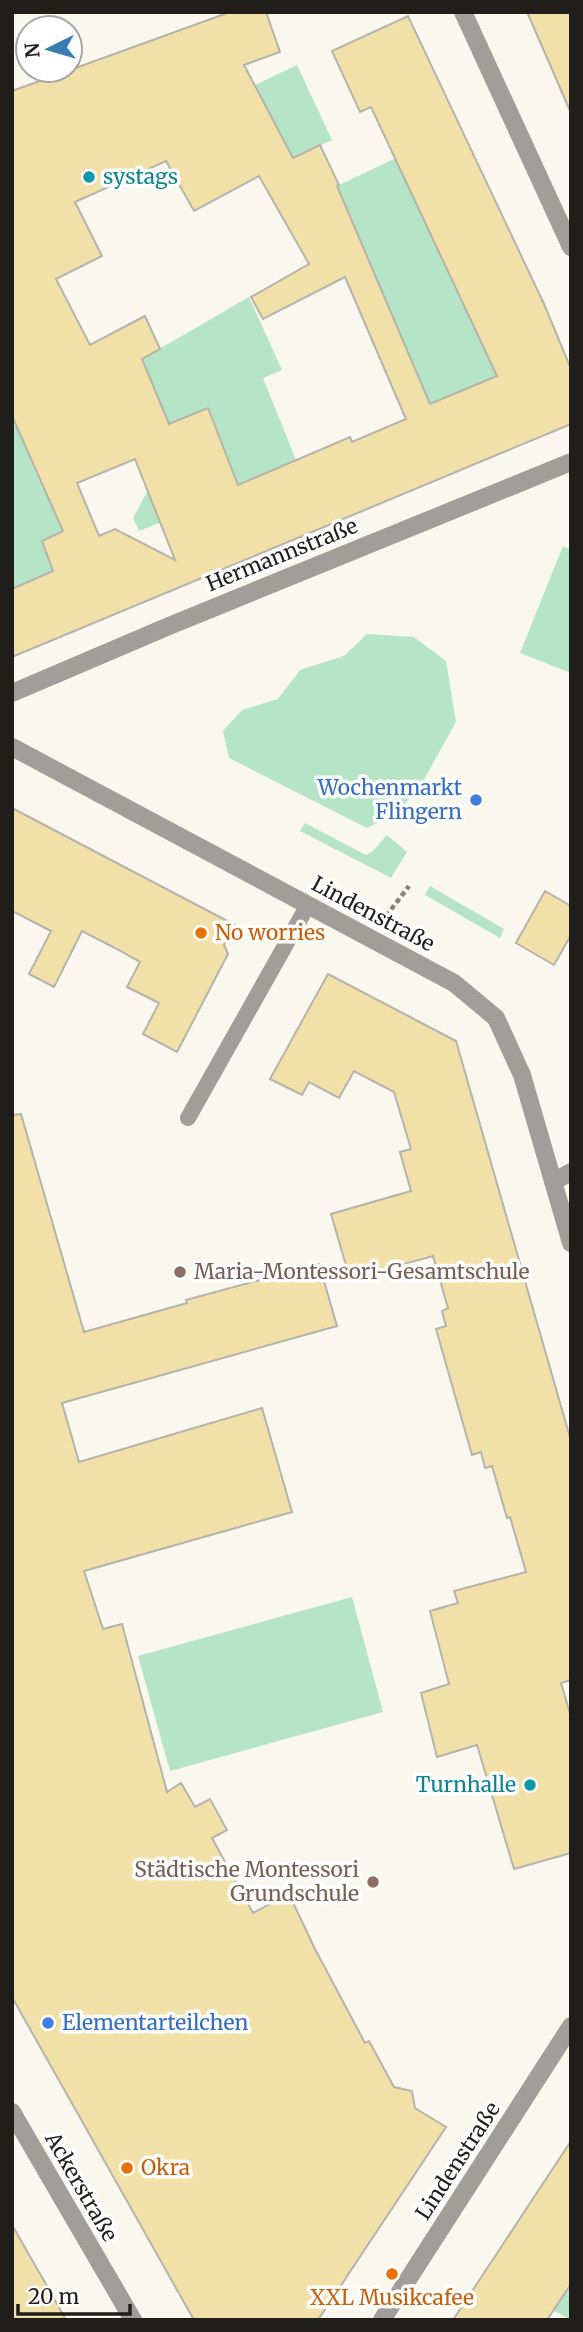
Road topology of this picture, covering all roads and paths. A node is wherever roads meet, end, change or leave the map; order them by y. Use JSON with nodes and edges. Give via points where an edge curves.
{"nodes":[{"id":1,"x":463,"y":12,"type":"edge"},
{"id":2,"x":571,"y":247,"type":"edge"},
{"id":3,"x":571,"y":462,"type":"edge"},
{"id":4,"x":12,"y":693,"type":"edge"},
{"id":5,"x":12,"y":747,"type":"edge"},
{"id":6,"x":409,"y":886,"type":"dead end"},
{"id":7,"x":308,"y":905,"type":"junction"},
{"id":8,"x":373,"y":938,"type":"junction"},
{"id":9,"x":188,"y":1118,"type":"dead end"},
{"id":10,"x":571,"y":1172,"type":"edge"},
{"id":11,"x":553,"y":1182,"type":"junction"},
{"id":12,"x":571,"y":1243,"type":"edge"},
{"id":13,"x":571,"y":2026,"type":"edge"},
{"id":14,"x":12,"y":2112,"type":"edge"},
{"id":15,"x":133,"y":2320,"type":"edge"},
{"id":16,"x":382,"y":2320,"type":"edge"}],
"edges":[{"from":1,"to":2,"type":"street"},
{"from":3,"to":4,"type":"street","name":"Hermannstraße"},
{"from":5,"to":7,"type":"street","name":"Lindenstraße"},
{"from":6,"to":8,"type":"path"},
{"from":7,"to":8,"type":"street","name":"Lindenstraße"},
{"from":7,"to":9,"type":"lane"},
{"from":8,"to":11,"type":"street","name":"Lindenstraße","via":[[454,983],[496,1018],[522,1075]]},
{"from":10,"to":11,"type":"street"},
{"from":11,"to":12,"type":"street","name":"Lindenstraße"},
{"from":13,"to":16,"type":"street","name":"Lindenstraße"},
{"from":14,"to":15,"type":"street","name":"Ackerstraße"}]}
